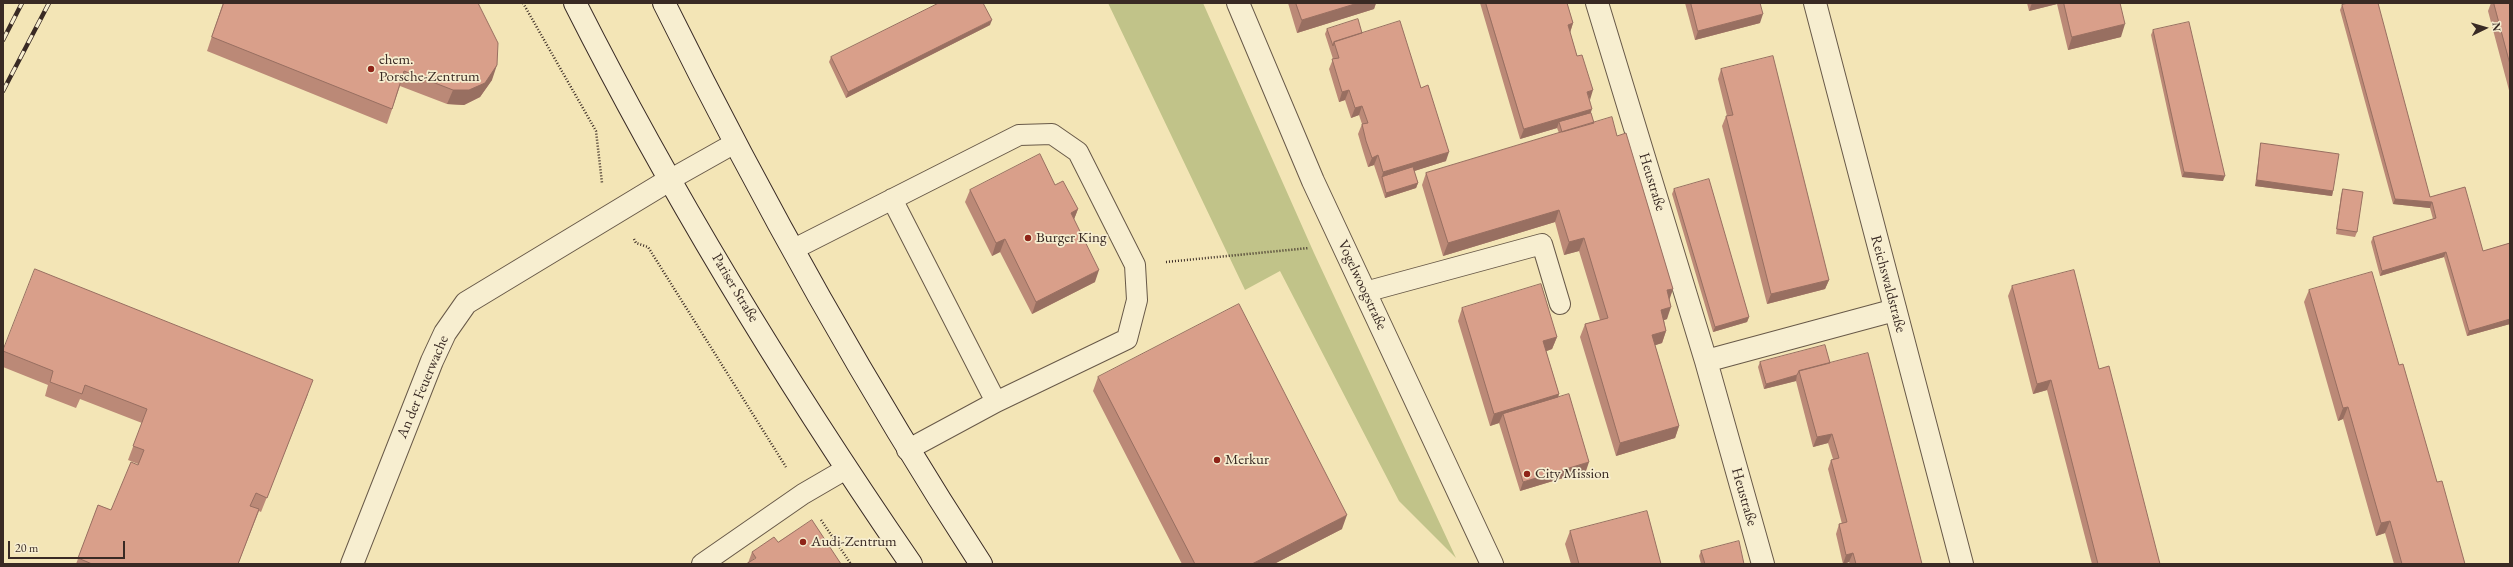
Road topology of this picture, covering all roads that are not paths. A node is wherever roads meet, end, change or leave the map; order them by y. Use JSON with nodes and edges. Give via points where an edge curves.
{"nodes":[{"id":1,"x":575,"y":3,"type":"edge"},
{"id":2,"x":664,"y":3,"type":"edge"},
{"id":3,"x":1238,"y":3,"type":"edge"},
{"id":4,"x":1598,"y":3,"type":"edge"},
{"id":5,"x":1815,"y":3,"type":"edge"},
{"id":6,"x":735,"y":143,"type":"junction"},
{"id":7,"x":671,"y":179,"type":"junction"},
{"id":8,"x":892,"y":199,"type":"junction"},
{"id":9,"x":794,"y":249,"type":"junction"},
{"id":10,"x":1365,"y":292,"type":"junction"},
{"id":11,"x":1560,"y":304,"type":"dead end"},
{"id":12,"x":1895,"y":310,"type":"junction"},
{"id":13,"x":1706,"y":361,"type":"junction"},
{"id":14,"x":996,"y":402,"type":"junction"},
{"id":15,"x":907,"y":450,"type":"junction"},
{"id":16,"x":846,"y":469,"type":"junction"},
{"id":17,"x":352,"y":564,"type":"edge"},
{"id":18,"x":702,"y":564,"type":"edge"},
{"id":19,"x":911,"y":564,"type":"edge"},
{"id":20,"x":980,"y":564,"type":"edge"},
{"id":21,"x":1492,"y":564,"type":"edge"},
{"id":22,"x":1763,"y":564,"type":"edge"},
{"id":23,"x":1962,"y":564,"type":"edge"}],
"edges":[{"from":1,"to":7,"type":"street","name":"Pariser Straße","via":[[631,113]]},
{"from":2,"to":6,"type":"street"},
{"from":3,"to":10,"type":"street","name":"Vogelwoogstraße","via":[[1313,181]]},
{"from":4,"to":13,"type":"street","name":"Heustraße"},
{"from":5,"to":12,"type":"street","name":"Reichswaldstraße"},
{"from":6,"to":7,"type":"lane"},
{"from":6,"to":9,"type":"street"},
{"from":7,"to":16,"type":"street","name":"Pariser Straße","via":[[717,261]]},
{"from":7,"to":17,"type":"street","name":"An der Feuerwache","via":[[466,303],[445,333],[432,361]]},
{"from":8,"to":9,"type":"lane"},
{"from":8,"to":14,"type":"lane"},
{"from":8,"to":14,"type":"lane","via":[[1019,135],[1052,134],[1078,152],[1136,265],[1137,300],[1127,339]]},
{"from":9,"to":15,"type":"street"},
{"from":10,"to":11,"type":"lane","via":[[1542,244]]},
{"from":10,"to":21,"type":"street","name":"Vogelwoogstraße"},
{"from":12,"to":13,"type":"street"},
{"from":12,"to":23,"type":"street","name":"Reichswaldstraße"},
{"from":13,"to":22,"type":"street","name":"Heustraße"},
{"from":14,"to":15,"type":"lane"},
{"from":15,"to":20,"type":"street"},
{"from":16,"to":18,"type":"lane","via":[[803,494]]},
{"from":16,"to":19,"type":"street","name":"Pariser Straße"}]}
